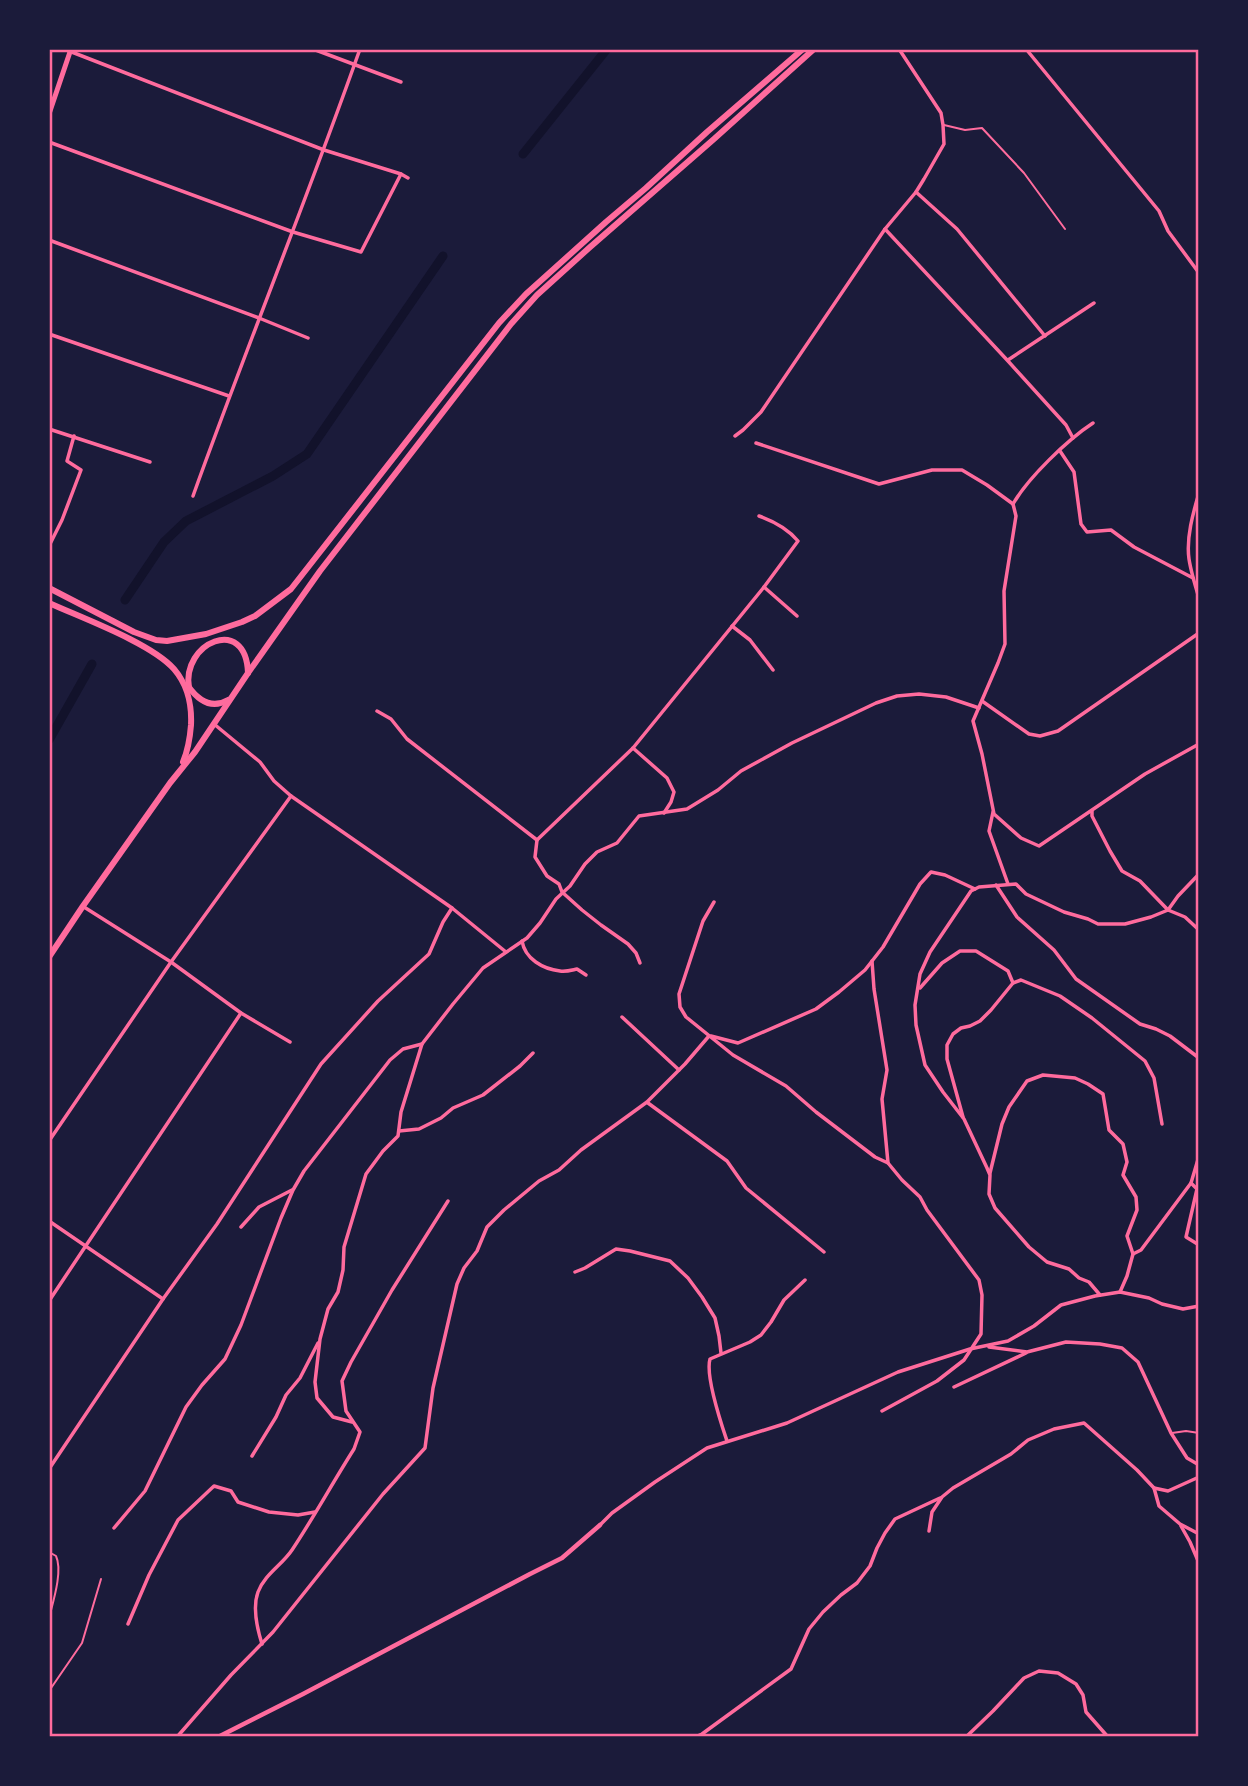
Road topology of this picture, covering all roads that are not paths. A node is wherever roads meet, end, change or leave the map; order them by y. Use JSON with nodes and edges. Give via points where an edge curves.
{"nodes":[{"id":1,"x":313,"y":49,"type":"edge"},
{"id":2,"x":360,"y":49,"type":"edge"},
{"id":3,"x":803,"y":49,"type":"edge"},
{"id":4,"x":814,"y":49,"type":"edge"},
{"id":5,"x":900,"y":49,"type":"edge"},
{"id":6,"x":1026,"y":49,"type":"edge"},
{"id":7,"x":68,"y":50,"type":"edge"},
{"id":8,"x":354,"y":65,"type":"junction"},
{"id":9,"x":401,"y":82,"type":"dead end"},
{"id":10,"x":49,"y":114,"type":"edge"},
{"id":11,"x":943,"y":124,"type":"junction"},
{"id":12,"x":49,"y":142,"type":"edge"},
{"id":13,"x":324,"y":150,"type":"junction"},
{"id":14,"x":401,"y":174,"type":"junction"},
{"id":15,"x":408,"y":178,"type":"dead end"},
{"id":16,"x":916,"y":192,"type":"junction"},
{"id":17,"x":885,"y":229,"type":"junction"},
{"id":18,"x":1065,"y":229,"type":"dead end"},
{"id":19,"x":293,"y":232,"type":"junction"},
{"id":20,"x":49,"y":240,"type":"edge"},
{"id":21,"x":1199,"y":273,"type":"edge"},
{"id":22,"x":1094,"y":303,"type":"dead end"},
{"id":23,"x":260,"y":318,"type":"junction"},
{"id":24,"x":49,"y":334,"type":"edge"},
{"id":25,"x":1045,"y":336,"type":"junction"},
{"id":26,"x":308,"y":338,"type":"dead end"},
{"id":27,"x":1007,"y":360,"type":"junction"},
{"id":28,"x":229,"y":397,"type":"junction"},
{"id":29,"x":1093,"y":423,"type":"dead end"},
{"id":30,"x":49,"y":429,"type":"edge"},
{"id":31,"x":74,"y":436,"type":"junction"},
{"id":32,"x":735,"y":436,"type":"dead end"},
{"id":33,"x":1074,"y":439,"type":"junction"},
{"id":34,"x":756,"y":443,"type":"dead end"},
{"id":35,"x":1060,"y":450,"type":"junction"},
{"id":36,"x":149,"y":462,"type":"dead end"},
{"id":37,"x":1199,"y":493,"type":"edge"},
{"id":38,"x":193,"y":496,"type":"dead end"},
{"id":39,"x":1013,"y":505,"type":"junction"},
{"id":40,"x":759,"y":516,"type":"dead end"},
{"id":41,"x":49,"y":546,"type":"edge"},
{"id":42,"x":1194,"y":578,"type":"junction"},
{"id":43,"x":764,"y":587,"type":"junction"},
{"id":44,"x":49,"y":588,"type":"edge"},
{"id":45,"x":1199,"y":598,"type":"edge"},
{"id":46,"x":49,"y":603,"type":"edge"},
{"id":47,"x":797,"y":616,"type":"dead end"},
{"id":48,"x":733,"y":626,"type":"junction"},
{"id":49,"x":225,"y":628,"type":"junction"},
{"id":50,"x":1199,"y":633,"type":"edge"},
{"id":51,"x":206,"y":634,"type":"junction"},
{"id":52,"x":215,"y":637,"type":"junction"},
{"id":53,"x":228,"y":640,"type":"junction"},
{"id":54,"x":209,"y":643,"type":"junction"},
{"id":55,"x":773,"y":670,"type":"dead end"},
{"id":56,"x":248,"y":673,"type":"junction"},
{"id":57,"x":186,"y":687,"type":"junction"},
{"id":58,"x":233,"y":697,"type":"junction"},
{"id":59,"x":982,"y":701,"type":"junction"},
{"id":60,"x":979,"y":708,"type":"junction"},
{"id":61,"x":377,"y":711,"type":"dead end"},
{"id":62,"x":214,"y":724,"type":"junction"},
{"id":63,"x":1199,"y":744,"type":"edge"},
{"id":64,"x":633,"y":748,"type":"junction"},
{"id":65,"x":191,"y":753,"type":"junction"},
{"id":66,"x":291,"y":796,"type":"junction"},
{"id":67,"x":993,"y":810,"type":"junction"},
{"id":68,"x":1092,"y":810,"type":"junction"},
{"id":69,"x":664,"y":813,"type":"junction"},
{"id":70,"x":537,"y":841,"type":"junction"},
{"id":71,"x":1199,"y":874,"type":"edge"},
{"id":72,"x":1008,"y":884,"type":"junction"},
{"id":73,"x":996,"y":885,"type":"junction"},
{"id":74,"x":975,"y":889,"type":"junction"},
{"id":75,"x":562,"y":892,"type":"junction"},
{"id":76,"x":714,"y":902,"type":"dead end"},
{"id":77,"x":83,"y":906,"type":"junction"},
{"id":78,"x":452,"y":908,"type":"junction"},
{"id":79,"x":1168,"y":910,"type":"junction"},
{"id":80,"x":1199,"y":930,"type":"edge"},
{"id":81,"x":522,"y":941,"type":"junction"},
{"id":82,"x":506,"y":952,"type":"junction"},
{"id":83,"x":49,"y":956,"type":"edge"},
{"id":84,"x":872,"y":961,"type":"junction"},
{"id":85,"x":171,"y":962,"type":"junction"},
{"id":86,"x":640,"y":963,"type":"dead end"},
{"id":87,"x":586,"y":975,"type":"dead end"},
{"id":88,"x":1013,"y":983,"type":"junction"},
{"id":89,"x":918,"y":990,"type":"junction"},
{"id":90,"x":241,"y":1013,"type":"junction"},
{"id":91,"x":622,"y":1017,"type":"dead end"},
{"id":92,"x":709,"y":1036,"type":"junction"},
{"id":93,"x":290,"y":1042,"type":"dead end"},
{"id":94,"x":422,"y":1044,"type":"junction"},
{"id":95,"x":533,"y":1053,"type":"dead end"},
{"id":96,"x":1199,"y":1058,"type":"edge"},
{"id":97,"x":679,"y":1070,"type":"junction"},
{"id":98,"x":647,"y":1102,"type":"junction"},
{"id":99,"x":964,"y":1119,"type":"junction"},
{"id":100,"x":1162,"y":1124,"type":"dead end"},
{"id":101,"x":399,"y":1131,"type":"junction"},
{"id":102,"x":49,"y":1141,"type":"edge"},
{"id":103,"x":1199,"y":1156,"type":"edge"},
{"id":104,"x":888,"y":1163,"type":"junction"},
{"id":105,"x":990,"y":1175,"type":"junction"},
{"id":106,"x":1191,"y":1183,"type":"junction"},
{"id":107,"x":293,"y":1190,"type":"junction"},
{"id":108,"x":448,"y":1201,"type":"dead end"},
{"id":109,"x":49,"y":1221,"type":"edge"},
{"id":110,"x":241,"y":1227,"type":"dead end"},
{"id":111,"x":1199,"y":1245,"type":"edge"},
{"id":112,"x":86,"y":1247,"type":"junction"},
{"id":113,"x":824,"y":1252,"type":"dead end"},
{"id":114,"x":1133,"y":1254,"type":"junction"},
{"id":115,"x":575,"y":1272,"type":"dead end"},
{"id":116,"x":805,"y":1280,"type":"dead end"},
{"id":117,"x":1120,"y":1292,"type":"junction"},
{"id":118,"x":1100,"y":1295,"type":"junction"},
{"id":119,"x":163,"y":1299,"type":"junction"},
{"id":120,"x":49,"y":1301,"type":"edge"},
{"id":121,"x":1199,"y":1306,"type":"edge"},
{"id":122,"x":320,"y":1339,"type":"junction"},
{"id":123,"x":985,"y":1346,"type":"junction"},
{"id":124,"x":970,"y":1349,"type":"junction"},
{"id":125,"x":1027,"y":1352,"type":"junction"},
{"id":126,"x":721,"y":1353,"type":"junction"},
{"id":127,"x":954,"y":1387,"type":"dead end"},
{"id":128,"x":882,"y":1411,"type":"dead end"},
{"id":129,"x":354,"y":1422,"type":"junction"},
{"id":130,"x":1171,"y":1433,"type":"junction"},
{"id":131,"x":1199,"y":1433,"type":"edge"},
{"id":132,"x":727,"y":1441,"type":"junction"},
{"id":133,"x":252,"y":1456,"type":"dead end"},
{"id":134,"x":1199,"y":1465,"type":"edge"},
{"id":135,"x":49,"y":1469,"type":"edge"},
{"id":136,"x":1199,"y":1477,"type":"edge"},
{"id":137,"x":1154,"y":1488,"type":"junction"},
{"id":138,"x":942,"y":1497,"type":"junction"},
{"id":139,"x":315,"y":1512,"type":"junction"},
{"id":140,"x":1180,"y":1524,"type":"junction"},
{"id":141,"x":600,"y":1525,"type":"joint"},
{"id":142,"x":114,"y":1528,"type":"dead end"},
{"id":143,"x":929,"y":1531,"type":"dead end"},
{"id":144,"x":1199,"y":1534,"type":"edge"},
{"id":145,"x":49,"y":1552,"type":"edge"},
{"id":146,"x":1199,"y":1563,"type":"edge"},
{"id":147,"x":101,"y":1579,"type":"dead end"},
{"id":148,"x":49,"y":1618,"type":"edge"},
{"id":149,"x":128,"y":1624,"type":"dead end"},
{"id":150,"x":262,"y":1644,"type":"junction"},
{"id":151,"x":49,"y":1691,"type":"edge"},
{"id":152,"x":177,"y":1737,"type":"edge"},
{"id":153,"x":218,"y":1737,"type":"edge"},
{"id":154,"x":695,"y":1737,"type":"edge"},
{"id":155,"x":966,"y":1737,"type":"edge"},
{"id":156,"x":1108,"y":1737,"type":"edge"}],
"edges":[{"from":1,"to":8,"type":"street"},
{"from":2,"to":8,"type":"street"},
{"from":3,"to":49,"type":"main road","via":[[517,303],[291,589],[254,616]]},
{"from":4,"to":56,"type":"main road","via":[[537,295],[320,571]]},
{"from":5,"to":11,"type":"street"},
{"from":6,"to":21,"type":"street","via":[[1158,211]]},
{"from":7,"to":10,"type":"main road"},
{"from":7,"to":13,"type":"street"},
{"from":8,"to":9,"type":"street"},
{"from":8,"to":13,"type":"street"},
{"from":11,"to":16,"type":"street","via":[[944,144]]},
{"from":11,"to":18,"type":"lane","via":[[965,130],[982,128],[1024,173]]},
{"from":12,"to":19,"type":"street"},
{"from":13,"to":14,"type":"street"},
{"from":13,"to":19,"type":"street"},
{"from":14,"to":15,"type":"street"},
{"from":14,"to":19,"type":"street","via":[[361,252]]},
{"from":16,"to":17,"type":"street"},
{"from":16,"to":25,"type":"street","via":[[957,229]]},
{"from":17,"to":27,"type":"street"},
{"from":17,"to":32,"type":"street","via":[[761,412]]},
{"from":19,"to":23,"type":"street"},
{"from":20,"to":23,"type":"street"},
{"from":22,"to":25,"type":"street"},
{"from":23,"to":26,"type":"street"},
{"from":23,"to":28,"type":"street"},
{"from":24,"to":28,"type":"street"},
{"from":25,"to":27,"type":"street"},
{"from":27,"to":33,"type":"street"},
{"from":28,"to":38,"type":"street"},
{"from":29,"to":33,"type":"street"},
{"from":30,"to":31,"type":"street"},
{"from":31,"to":36,"type":"street"},
{"from":31,"to":41,"type":"street","via":[[66,461],[81,470]]},
{"from":33,"to":35,"type":"street"},
{"from":34,"to":39,"type":"street","via":[[879,484],[932,470],[962,470]]},
{"from":35,"to":39,"type":"street"},
{"from":35,"to":42,"type":"street","via":[[1074,472],[1081,524],[1087,532],[1111,530]]},
{"from":37,"to":42,"type":"street","via":[[1189,541]]},
{"from":39,"to":59,"type":"street","via":[[1016,516],[1004,591],[1005,644]]},
{"from":40,"to":43,"type":"street","via":[[798,541]]},
{"from":42,"to":45,"type":"street"},
{"from":43,"to":47,"type":"street"},
{"from":43,"to":48,"type":"street"},
{"from":44,"to":51,"type":"main road","via":[[149,638],[167,641]]},
{"from":46,"to":57,"type":"main road","via":[[130,639],[168,663]]},
{"from":48,"to":55,"type":"street"},
{"from":48,"to":64,"type":"street"},
{"from":49,"to":51,"type":"main road"},
{"from":49,"to":52,"type":"main road"},
{"from":50,"to":59,"type":"street","via":[[1058,731],[1029,734]]},
{"from":51,"to":52,"type":"main road"},
{"from":52,"to":53,"type":"main road"},
{"from":52,"to":54,"type":"main road"},
{"from":53,"to":54,"type":"main road"},
{"from":53,"to":56,"type":"main road","via":[[245,654]]},
{"from":54,"to":57,"type":"main road","via":[[194,660]]},
{"from":56,"to":58,"type":"main road"},
{"from":57,"to":58,"type":"main road","via":[[198,699],[216,705]]},
{"from":57,"to":65,"type":"main road"},
{"from":58,"to":62,"type":"main road"},
{"from":59,"to":60,"type":"street"},
{"from":60,"to":67,"type":"street","via":[[972,721]]},
{"from":60,"to":69,"type":"street","via":[[946,697],[897,695],[792,743],[687,808]]},
{"from":61,"to":70,"type":"street"},
{"from":62,"to":65,"type":"main road"},
{"from":62,"to":66,"type":"street","via":[[260,762]]},
{"from":63,"to":68,"type":"street"},
{"from":64,"to":69,"type":"street","via":[[667,778],[674,792]]},
{"from":64,"to":70,"type":"street"},
{"from":65,"to":77,"type":"main road"},
{"from":66,"to":78,"type":"street"},
{"from":66,"to":85,"type":"street"},
{"from":67,"to":68,"type":"street","via":[[1021,838],[1039,846]]},
{"from":67,"to":72,"type":"street","via":[[989,831]]},
{"from":68,"to":79,"type":"street","via":[[1122,871],[1140,881]]},
{"from":69,"to":75,"type":"street","via":[[639,816],[617,843],[597,852]]},
{"from":70,"to":75,"type":"street","via":[[535,857]]},
{"from":71,"to":79,"type":"street"},
{"from":72,"to":73,"type":"street"},
{"from":72,"to":79,"type":"street","via":[[1098,924],[1135,922]]},
{"from":73,"to":74,"type":"street"},
{"from":73,"to":96,"type":"street","via":[[1017,917],[1054,950],[1076,979]]},
{"from":74,"to":84,"type":"street","via":[[931,872]]},
{"from":74,"to":89,"type":"street","via":[[930,952]]},
{"from":75,"to":81,"type":"street"},
{"from":75,"to":86,"type":"street","via":[[628,944]]},
{"from":76,"to":92,"type":"street","via":[[679,994],[686,1017]]},
{"from":77,"to":83,"type":"main road"},
{"from":77,"to":85,"type":"street"},
{"from":78,"to":82,"type":"street"},
{"from":78,"to":119,"type":"street","via":[[429,954],[321,1064]]},
{"from":79,"to":80,"type":"street"},
{"from":81,"to":82,"type":"street"},
{"from":81,"to":87,"type":"street","via":[[528,957],[546,967],[562,972],[578,969]]},
{"from":82,"to":94,"type":"street","via":[[484,968]]},
{"from":84,"to":92,"type":"street","via":[[816,1009],[738,1043]]},
{"from":84,"to":104,"type":"street","via":[[887,1070],[883,1100]]},
{"from":85,"to":90,"type":"street"},
{"from":85,"to":102,"type":"street"},
{"from":88,"to":89,"type":"street","via":[[1008,971],[976,951],[960,951]]},
{"from":88,"to":99,"type":"street","via":[[980,1021],[961,1028],[947,1045]]},
{"from":88,"to":100,"type":"street","via":[[1021,980],[1060,996],[1145,1061],[1154,1078]]},
{"from":89,"to":99,"type":"street","via":[[916,1025],[925,1065]]},
{"from":90,"to":93,"type":"street"},
{"from":90,"to":112,"type":"street"},
{"from":91,"to":97,"type":"street"},
{"from":92,"to":97,"type":"street"},
{"from":92,"to":104,"type":"street","via":[[786,1086]]},
{"from":94,"to":101,"type":"street"},
{"from":94,"to":107,"type":"street","via":[[402,1049],[390,1060]]},
{"from":95,"to":101,"type":"street","via":[[483,1095],[419,1129]]},
{"from":97,"to":98,"type":"street"},
{"from":98,"to":113,"type":"street","via":[[727,1161],[746,1188]]},
{"from":98,"to":150,"type":"street","via":[[539,1181],[487,1227],[457,1284],[433,1388],[425,1448]]},
{"from":99,"to":105,"type":"street"},
{"from":101,"to":122,"type":"street","via":[[366,1174],[344,1247],[338,1293]]},
{"from":103,"to":106,"type":"street"},
{"from":104,"to":124,"type":"street","via":[[920,1197],[979,1280],[981,1334]]},
{"from":105,"to":114,"type":"street","via":[[1002,1124],[1027,1081],[1043,1075],[1088,1084],[1103,1094],[1109,1130],[1123,1144],[1127,1162],[1123,1175],[1136,1197],[1137,1210],[1127,1236]]},
{"from":105,"to":118,"type":"street","via":[[989,1194],[995,1208],[1029,1247],[1047,1262],[1089,1282]]},
{"from":106,"to":111,"type":"street","via":[[1197,1189],[1186,1237]]},
{"from":106,"to":114,"type":"street","via":[[1141,1250]]},
{"from":107,"to":110,"type":"street","via":[[259,1207]]},
{"from":107,"to":142,"type":"street","via":[[225,1359],[186,1407],[145,1492]]},
{"from":108,"to":129,"type":"street","via":[[342,1381],[346,1411]]},
{"from":109,"to":112,"type":"street"},
{"from":112,"to":119,"type":"street"},
{"from":112,"to":120,"type":"street"},
{"from":114,"to":117,"type":"street"},
{"from":115,"to":126,"type":"street","via":[[616,1249],[670,1261],[688,1278],[715,1318]]},
{"from":116,"to":126,"type":"street","via":[[784,1300],[761,1335]]},
{"from":117,"to":118,"type":"street"},
{"from":117,"to":121,"type":"street","via":[[1183,1308]]},
{"from":118,"to":123,"type":"street","via":[[1061,1306],[1008,1341]]},
{"from":119,"to":135,"type":"street"},
{"from":122,"to":129,"type":"street","via":[[317,1398],[333,1417]]},
{"from":122,"to":133,"type":"street"},
{"from":123,"to":124,"type":"street"},
{"from":123,"to":125,"type":"street"},
{"from":124,"to":128,"type":"street","via":[[964,1360],[937,1381]]},
{"from":124,"to":132,"type":"street","via":[[898,1372],[787,1423]]},
{"from":125,"to":127,"type":"street"},
{"from":125,"to":130,"type":"street","via":[[1066,1342],[1122,1348],[1138,1362]]},
{"from":126,"to":132,"type":"street","via":[[708,1365]]},
{"from":129,"to":139,"type":"street","via":[[360,1432],[354,1449]]},
{"from":130,"to":131,"type":"lane"},
{"from":130,"to":134,"type":"street","via":[[1187,1458]]},
{"from":132,"to":141,"type":"street","via":[[707,1448],[655,1482]]},
{"from":136,"to":137,"type":"street","via":[[1168,1491]]},
{"from":137,"to":138,"type":"street","via":[[1084,1423],[1028,1440]]},
{"from":137,"to":140,"type":"street","via":[[1159,1506]]},
{"from":138,"to":143,"type":"street","via":[[932,1512]]},
{"from":138,"to":154,"type":"street","via":[[895,1519],[857,1583],[809,1629],[791,1669]]},
{"from":139,"to":149,"type":"street","via":[[269,1512],[238,1502],[231,1491],[214,1486],[178,1520]]},
{"from":139,"to":150,"type":"street","via":[[290,1553],[259,1590],[256,1615]]},
{"from":140,"to":144,"type":"street"},
{"from":140,"to":146,"type":"street"},
{"from":141,"to":153,"type":"street","via":[[562,1558]]},
{"from":145,"to":148,"type":"lane","via":[[59,1566]]},
{"from":147,"to":151,"type":"lane","via":[[82,1643]]},
{"from":150,"to":152,"type":"street"},
{"from":155,"to":156,"type":"street","via":[[1024,1678],[1039,1671],[1058,1673],[1076,1684],[1086,1712]]}]}
